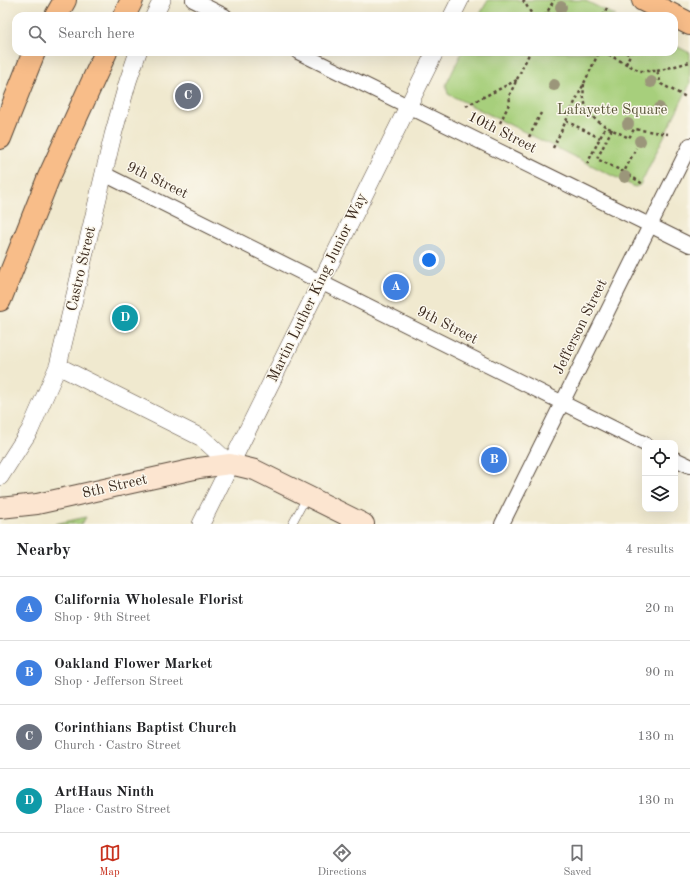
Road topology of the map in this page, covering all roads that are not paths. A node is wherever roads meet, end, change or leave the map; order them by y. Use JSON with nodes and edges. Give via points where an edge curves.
{"nodes":[{"id":1,"x":54,"y":0,"type":"edge"},
{"id":2,"x":65,"y":0,"type":"edge"},
{"id":3,"x":132,"y":0,"type":"edge"},
{"id":4,"x":162,"y":0,"type":"edge"},
{"id":5,"x":193,"y":0,"type":"edge"},
{"id":6,"x":460,"y":0,"type":"edge"},
{"id":7,"x":643,"y":0,"type":"edge"},
{"id":8,"x":50,"y":12,"type":"edge"},
{"id":9,"x":58,"y":12,"type":"edge"},
{"id":10,"x":126,"y":12,"type":"edge"},
{"id":11,"x":156,"y":12,"type":"edge"},
{"id":12,"x":217,"y":12,"type":"edge"},
{"id":13,"x":454,"y":12,"type":"edge"},
{"id":14,"x":666,"y":12,"type":"edge"},
{"id":15,"x":678,"y":18,"type":"edge"},
{"id":16,"x":690,"y":24,"type":"edge"},
{"id":17,"x":33,"y":56,"type":"edge"},
{"id":18,"x":104,"y":56,"type":"edge"},
{"id":19,"x":137,"y":56,"type":"edge"},
{"id":20,"x":306,"y":56,"type":"edge"},
{"id":21,"x":432,"y":56,"type":"edge"},
{"id":22,"x":408,"y":106,"type":"junction"},
{"id":23,"x":0,"y":138,"type":"edge"},
{"id":24,"x":690,"y":145,"type":"edge"},
{"id":25,"x":104,"y":174,"type":"junction"},
{"id":26,"x":650,"y":226,"type":"junction"},
{"id":27,"x":690,"y":246,"type":"edge"},
{"id":28,"x":320,"y":281,"type":"junction"},
{"id":29,"x":0,"y":300,"type":"edge"},
{"id":30,"x":58,"y":366,"type":"junction"},
{"id":31,"x":562,"y":403,"type":"junction"},
{"id":32,"x":642,"y":443,"type":"edge"},
{"id":33,"x":678,"y":460,"type":"edge"},
{"id":34,"x":230,"y":464,"type":"junction"},
{"id":35,"x":690,"y":466,"type":"edge"},
{"id":36,"x":0,"y":476,"type":"edge"},
{"id":37,"x":307,"y":496,"type":"junction"},
{"id":38,"x":0,"y":508,"type":"edge"},
{"id":39,"x":201,"y":524,"type":"edge"},
{"id":40,"x":292,"y":524,"type":"edge"},
{"id":41,"x":364,"y":524,"type":"edge"},
{"id":42,"x":502,"y":524,"type":"edge"}],
"edges":[{"from":1,"to":8,"type":"main road"},
{"from":2,"to":9,"type":"main road"},
{"from":3,"to":10,"type":"main road"},
{"from":4,"to":11,"type":"street"},
{"from":5,"to":12,"type":"street"},
{"from":6,"to":13,"type":"street"},
{"from":7,"to":14,"type":"main road"},
{"from":15,"to":16,"type":"main road"},
{"from":17,"to":23,"type":"main road"},
{"from":18,"to":29,"type":"main road","via":[[43,192]]},
{"from":19,"to":25,"type":"street","name":"Castro Street"},
{"from":20,"to":22,"type":"street","name":"10th Street"},
{"from":21,"to":22,"type":"street","name":"Martin Luther King Junior Way"},
{"from":22,"to":26,"type":"street","name":"10th Street"},
{"from":22,"to":28,"type":"street","name":"Martin Luther King Junior Way"},
{"from":24,"to":26,"type":"street","name":"Jefferson Street"},
{"from":25,"to":28,"type":"street","name":"9th Street"},
{"from":25,"to":30,"type":"street","name":"Castro Street"},
{"from":26,"to":27,"type":"street","name":"10th Street"},
{"from":26,"to":31,"type":"street","name":"Jefferson Street"},
{"from":28,"to":31,"type":"street","name":"9th Street"},
{"from":28,"to":34,"type":"street","name":"Martin Luther King Junior Way"},
{"from":30,"to":34,"type":"street","name":"8th Street","via":[[202,438]]},
{"from":30,"to":36,"type":"street","name":"Castro Street","via":[[30,430]]},
{"from":31,"to":32,"type":"street","name":"9th Street"},
{"from":31,"to":42,"type":"street","name":"Jefferson Street"},
{"from":33,"to":35,"type":"street"},
{"from":34,"to":37,"type":"main road","name":"8th Street","via":[[255,470]]},
{"from":34,"to":38,"type":"main road","name":"8th Street","via":[[199,468],[37,504]]},
{"from":34,"to":39,"type":"street","name":"Martin Luther King Junior Way"},
{"from":37,"to":40,"type":"lane"},
{"from":37,"to":41,"type":"main road","name":"8th Street"}]}
